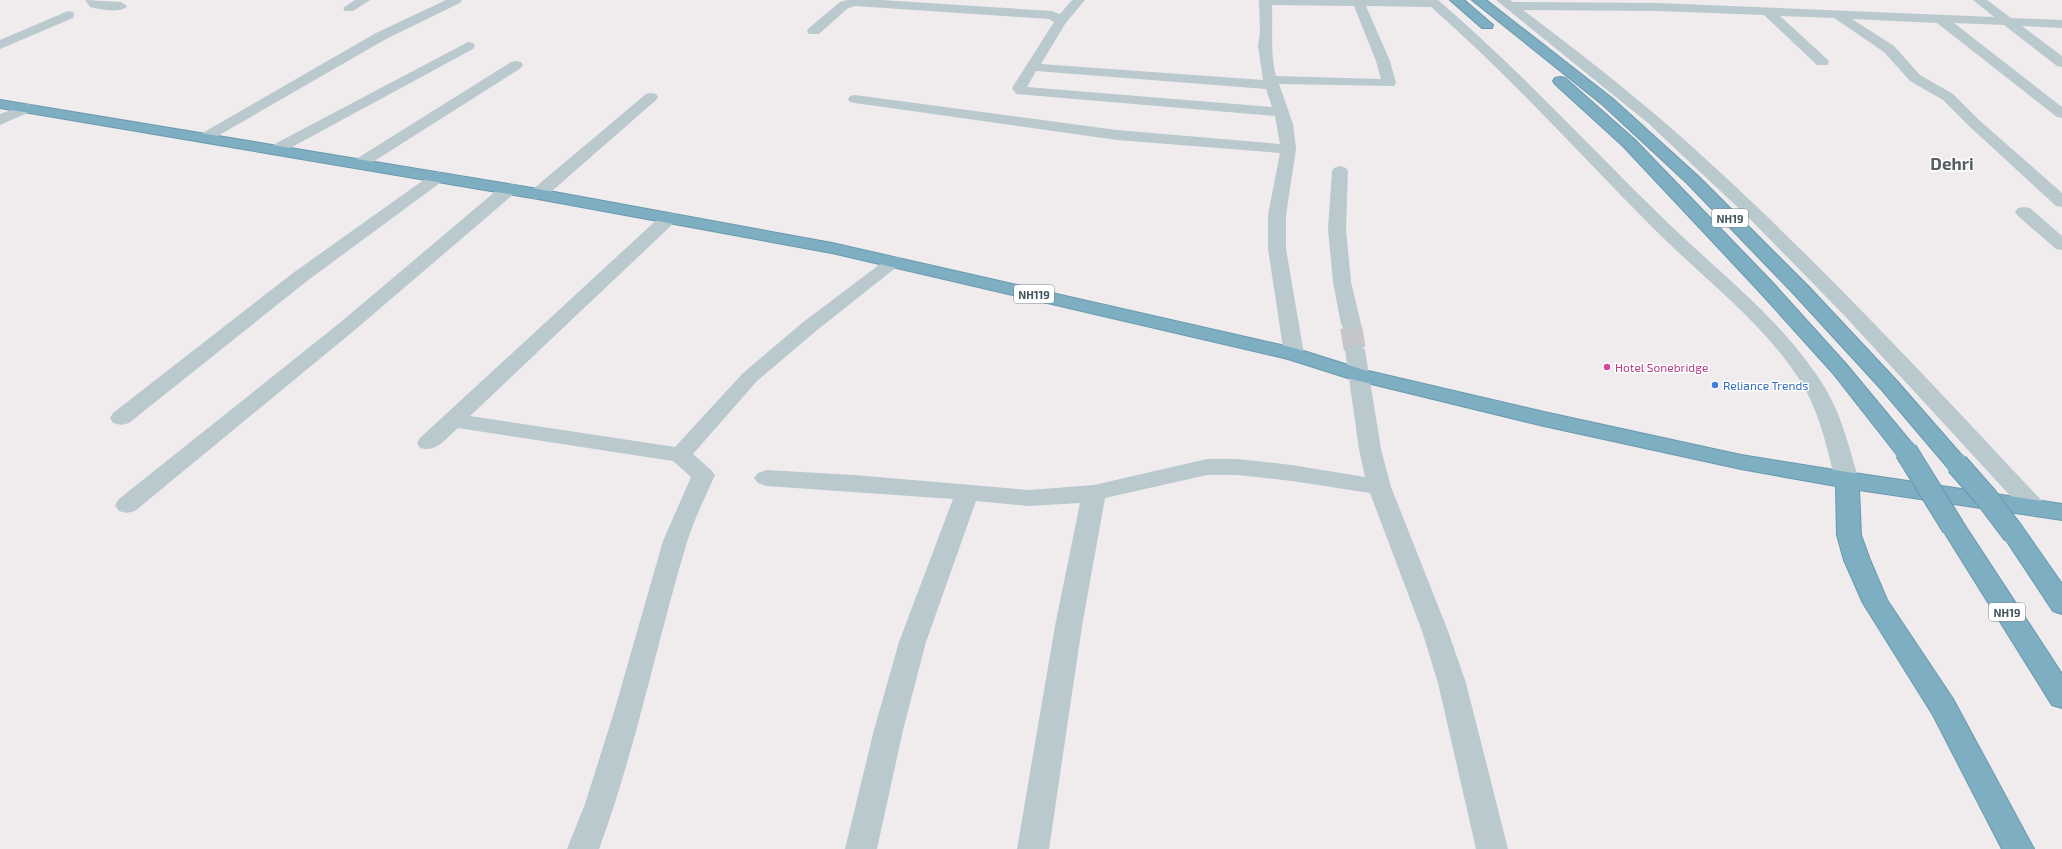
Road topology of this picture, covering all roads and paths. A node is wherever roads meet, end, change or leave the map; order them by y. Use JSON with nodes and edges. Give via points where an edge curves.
{"nodes":[{"id":1,"x":91,"y":0,"type":"edge"},
{"id":2,"x":364,"y":0,"type":"edge"},
{"id":3,"x":456,"y":0,"type":"edge"},
{"id":4,"x":1079,"y":0,"type":"edge"},
{"id":5,"x":1265,"y":0,"type":"edge"},
{"id":6,"x":1456,"y":0,"type":"edge"},
{"id":7,"x":1478,"y":0,"type":"edge"},
{"id":8,"x":1796,"y":0,"type":"edge"},
{"id":9,"x":1979,"y":0,"type":"edge"},
{"id":10,"x":1358,"y":1,"type":"junction"},
{"id":11,"x":1432,"y":1,"type":"edge"},
{"id":12,"x":1506,"y":3,"type":"edge"},
{"id":13,"x":1877,"y":4,"type":"dead end"},
{"id":14,"x":121,"y":6,"type":"dead end"},
{"id":15,"x":349,"y":8,"type":"dead end"},
{"id":16,"x":1767,"y":11,"type":"junction"},
{"id":17,"x":1811,"y":13,"type":"junction"},
{"id":18,"x":1836,"y":14,"type":"junction"},
{"id":19,"x":68,"y":15,"type":"dead end"},
{"id":20,"x":1894,"y":17,"type":"junction"},
{"id":21,"x":1940,"y":19,"type":"junction"},
{"id":22,"x":1060,"y":22,"type":"junction"},
{"id":23,"x":2008,"y":22,"type":"junction"},
{"id":24,"x":2062,"y":24,"type":"edge"},
{"id":25,"x":814,"y":31,"type":"dead end"},
{"id":26,"x":0,"y":45,"type":"edge"},
{"id":27,"x":468,"y":46,"type":"dead end"},
{"id":28,"x":1822,"y":62,"type":"dead end"},
{"id":29,"x":2062,"y":63,"type":"edge"},
{"id":30,"x":516,"y":65,"type":"dead end"},
{"id":31,"x":1032,"y":67,"type":"junction"},
{"id":32,"x":1271,"y":82,"type":"junction"},
{"id":33,"x":651,"y":97,"type":"dead end"},
{"id":34,"x":855,"y":99,"type":"dead end"},
{"id":35,"x":0,"y":104,"type":"edge"},
{"id":36,"x":1015,"y":105,"type":"junction"},
{"id":37,"x":27,"y":108,"type":"junction"},
{"id":38,"x":1281,"y":112,"type":"junction"},
{"id":39,"x":2062,"y":114,"type":"edge"},
{"id":40,"x":0,"y":120,"type":"edge"},
{"id":41,"x":204,"y":138,"type":"junction"},
{"id":42,"x":1288,"y":149,"type":"junction"},
{"id":43,"x":275,"y":150,"type":"junction"},
{"id":44,"x":359,"y":164,"type":"junction"},
{"id":45,"x":1340,"y":171,"type":"dead end"},
{"id":46,"x":438,"y":177,"type":"junction"},
{"id":47,"x":509,"y":189,"type":"junction"},
{"id":48,"x":2056,"y":191,"type":"edge"},
{"id":49,"x":538,"y":194,"type":"junction"},
{"id":50,"x":2062,"y":202,"type":"edge"},
{"id":51,"x":2024,"y":212,"type":"dead end"},
{"id":52,"x":669,"y":218,"type":"junction"},
{"id":53,"x":2062,"y":245,"type":"edge"},
{"id":54,"x":894,"y":262,"type":"junction"},
{"id":55,"x":1351,"y":324,"type":"tunnel mouth"},
{"id":56,"x":1294,"y":354,"type":"junction"},
{"id":57,"x":1356,"y":363,"type":"junction"},
{"id":58,"x":121,"y":418,"type":"dead end"},
{"id":59,"x":453,"y":420,"type":"junction"},
{"id":60,"x":428,"y":443,"type":"dead end"},
{"id":61,"x":680,"y":455,"type":"junction"},
{"id":62,"x":766,"y":478,"type":"dead end"},
{"id":63,"x":1847,"y":480,"type":"junction"},
{"id":64,"x":1379,"y":487,"type":"junction"},
{"id":65,"x":967,"y":493,"type":"junction"},
{"id":66,"x":1094,"y":493,"type":"junction"},
{"id":67,"x":127,"y":505,"type":"dead end"},
{"id":68,"x":2035,"y":508,"type":"junction"},
{"id":69,"x":2062,"y":512,"type":"edge"},
{"id":70,"x":2062,"y":604,"type":"edge"},
{"id":71,"x":2062,"y":697,"type":"edge"},
{"id":72,"x":583,"y":849,"type":"edge"},
{"id":73,"x":861,"y":849,"type":"edge"},
{"id":74,"x":1033,"y":849,"type":"edge"},
{"id":75,"x":1492,"y":849,"type":"edge"},
{"id":76,"x":2018,"y":849,"type":"edge"}],
"edges":[{"from":1,"to":14,"type":"street","via":[[94,4]]},
{"from":2,"to":15,"type":"street"},
{"from":3,"to":41,"type":"street","via":[[381,36]]},
{"from":4,"to":22,"type":"street"},
{"from":5,"to":10,"type":"street"},
{"from":5,"to":32,"type":"street","via":[[1265,46]]},
{"from":6,"to":71,"type":"highway","number":"NH19","bridge":true,"via":[[1566,86],[1629,143],[1823,350],[1906,451]]},
{"from":7,"to":70,"type":"highway","number":"NH19","bridge":true,"via":[[1608,102],[1693,180],[1806,296],[1889,385],[1986,497]]},
{"from":8,"to":17,"type":"street"},
{"from":9,"to":23,"type":"street"},
{"from":10,"to":11,"type":"street"},
{"from":10,"to":32,"type":"street","via":[[1383,61],[1389,83]]},
{"from":11,"to":63,"type":"street","via":[[1514,75],[1663,228],[1740,298],[1791,351],[1813,383],[1824,405]]},
{"from":12,"to":16,"type":"street"},
{"from":12,"to":68,"type":"street","via":[[1592,69],[1653,121],[1758,218],[1934,398]]},
{"from":13,"to":20,"type":"street"},
{"from":16,"to":17,"type":"street"},
{"from":16,"to":28,"type":"street"},
{"from":17,"to":18,"type":"street"},
{"from":18,"to":20,"type":"street"},
{"from":18,"to":48,"type":"street","via":[[1889,49],[1922,84],[1948,97],[1979,128]]},
{"from":19,"to":26,"type":"street"},
{"from":20,"to":21,"type":"street"},
{"from":21,"to":23,"type":"street"},
{"from":21,"to":39,"type":"street"},
{"from":22,"to":25,"type":"street","via":[[1056,17],[1039,14],[855,2],[844,5]]},
{"from":22,"to":31,"type":"street"},
{"from":23,"to":24,"type":"street"},
{"from":23,"to":29,"type":"street"},
{"from":27,"to":43,"type":"street"},
{"from":30,"to":44,"type":"street"},
{"from":31,"to":32,"type":"street"},
{"from":31,"to":36,"type":"street","via":[[1019,88]]},
{"from":32,"to":38,"type":"street"},
{"from":33,"to":49,"type":"street"},
{"from":34,"to":36,"type":"street"},
{"from":35,"to":37,"type":"highway","number":"NH119"},
{"from":36,"to":38,"type":"street"},
{"from":36,"to":42,"type":"street","via":[[1117,135]]},
{"from":37,"to":40,"type":"street"},
{"from":37,"to":41,"type":"highway","number":"NH119"},
{"from":38,"to":42,"type":"street"},
{"from":41,"to":43,"type":"highway","number":"NH119"},
{"from":42,"to":56,"type":"street","via":[[1277,215],[1277,249]]},
{"from":43,"to":44,"type":"highway","number":"NH119"},
{"from":44,"to":46,"type":"highway","number":"NH119"},
{"from":45,"to":55,"type":"street","via":[[1337,229],[1342,282]]},
{"from":46,"to":47,"type":"highway","number":"NH119"},
{"from":46,"to":58,"type":"street","via":[[300,277]]},
{"from":47,"to":49,"type":"highway","number":"NH119"},
{"from":47,"to":67,"type":"street","via":[[349,325]]},
{"from":48,"to":50,"type":"street"},
{"from":49,"to":52,"type":"highway","number":"NH119"},
{"from":51,"to":53,"type":"street"},
{"from":52,"to":54,"type":"highway","number":"NH119"},
{"from":52,"to":59,"type":"street"},
{"from":54,"to":56,"type":"highway","number":"NH119"},
{"from":54,"to":61,"type":"street","via":[[750,377]]},
{"from":56,"to":57,"type":"highway","number":"NH119"},
{"from":57,"to":63,"type":"highway","number":"NH119","via":[[1551,421],[1741,462]]},
{"from":57,"to":64,"type":"street"},
{"from":59,"to":60,"type":"street"},
{"from":59,"to":61,"type":"street"},
{"from":61,"to":72,"type":"street","via":[[703,474],[675,541],[628,712],[600,804]]},
{"from":62,"to":65,"type":"street"},
{"from":63,"to":68,"type":"highway","number":"NH119"},
{"from":63,"to":76,"type":"highway","via":[[1849,535],[1856,560],[1876,603],[1947,714]]},
{"from":64,"to":66,"type":"street","via":[[1292,473],[1237,467],[1207,467]]},
{"from":64,"to":75,"type":"street","via":[[1438,638],[1452,683]]},
{"from":65,"to":66,"type":"street","via":[[1029,498]]},
{"from":65,"to":73,"type":"street","via":[[922,614],[884,749]]},
{"from":66,"to":74,"type":"street","via":[[1059,680]]},
{"from":68,"to":69,"type":"highway","number":"NH119"}]}
